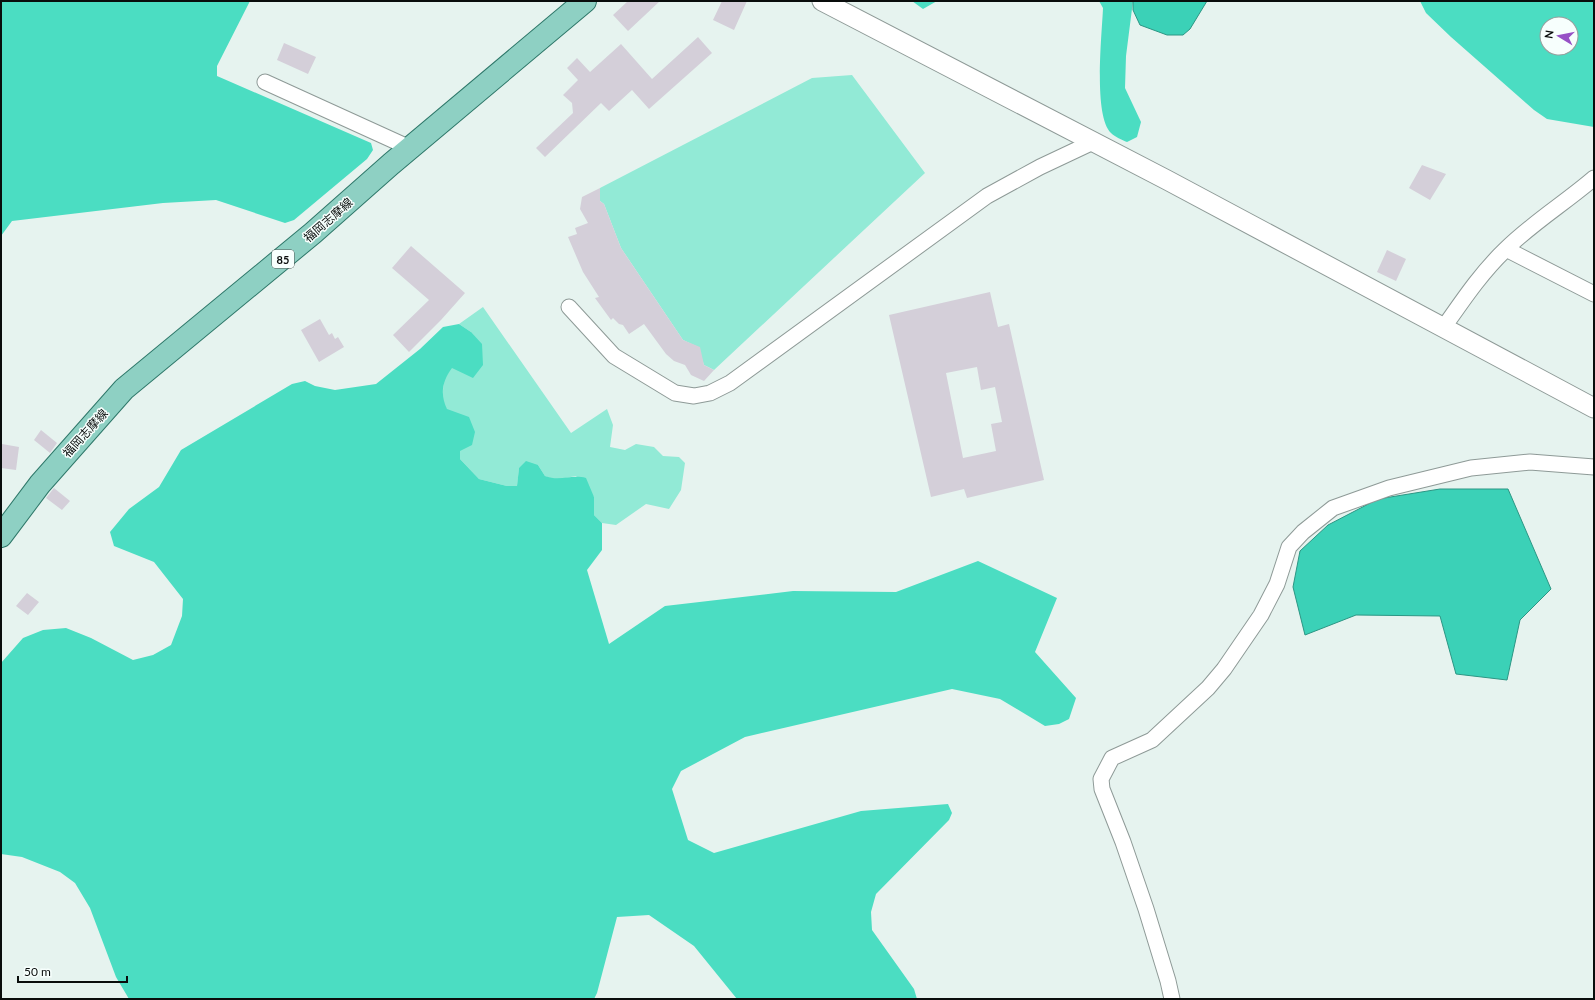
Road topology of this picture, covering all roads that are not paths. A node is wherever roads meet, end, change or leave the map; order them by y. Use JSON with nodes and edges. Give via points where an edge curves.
{"nodes":[{"id":1,"x":585,"y":1,"type":"edge"},
{"id":2,"x":822,"y":1,"type":"edge"},
{"id":3,"x":265,"y":82,"type":"dead end"},
{"id":4,"x":1093,"y":142,"type":"junction"},
{"id":5,"x":410,"y":148,"type":"junction"},
{"id":6,"x":1594,"y":178,"type":"edge"},
{"id":7,"x":1506,"y":249,"type":"junction"},
{"id":8,"x":1592,"y":288,"type":"edge"},
{"id":9,"x":569,"y":307,"type":"dead end"},
{"id":10,"x":1444,"y":327,"type":"junction"},
{"id":11,"x":1594,"y":408,"type":"edge"},
{"id":12,"x":1594,"y":467,"type":"edge"},
{"id":13,"x":1,"y":536,"type":"edge"},
{"id":14,"x":1172,"y":999,"type":"edge"}],
"edges":[{"from":1,"to":5,"type":"main road","name":"福岡志摩線","number":"85"},
{"from":2,"to":4,"type":"street"},
{"from":3,"to":5,"type":"street"},
{"from":4,"to":9,"type":"street","via":[[987,196],[730,383],[710,393],[694,396],[675,393],[614,356]]},
{"from":4,"to":10,"type":"street"},
{"from":5,"to":13,"type":"main road","name":"福岡志摩線","number":"85","via":[[314,233],[124,389],[40,484]]},
{"from":6,"to":7,"type":"street"},
{"from":7,"to":8,"type":"street"},
{"from":7,"to":10,"type":"street","via":[[1481,275]]},
{"from":10,"to":11,"type":"street"},
{"from":12,"to":14,"type":"street","via":[[1530,462],[1471,468],[1389,488],[1333,508],[1303,532],[1289,548],[1277,584],[1261,615],[1208,688],[1152,740],[1112,758],[1101,779],[1102,789],[1146,909]]}]}
